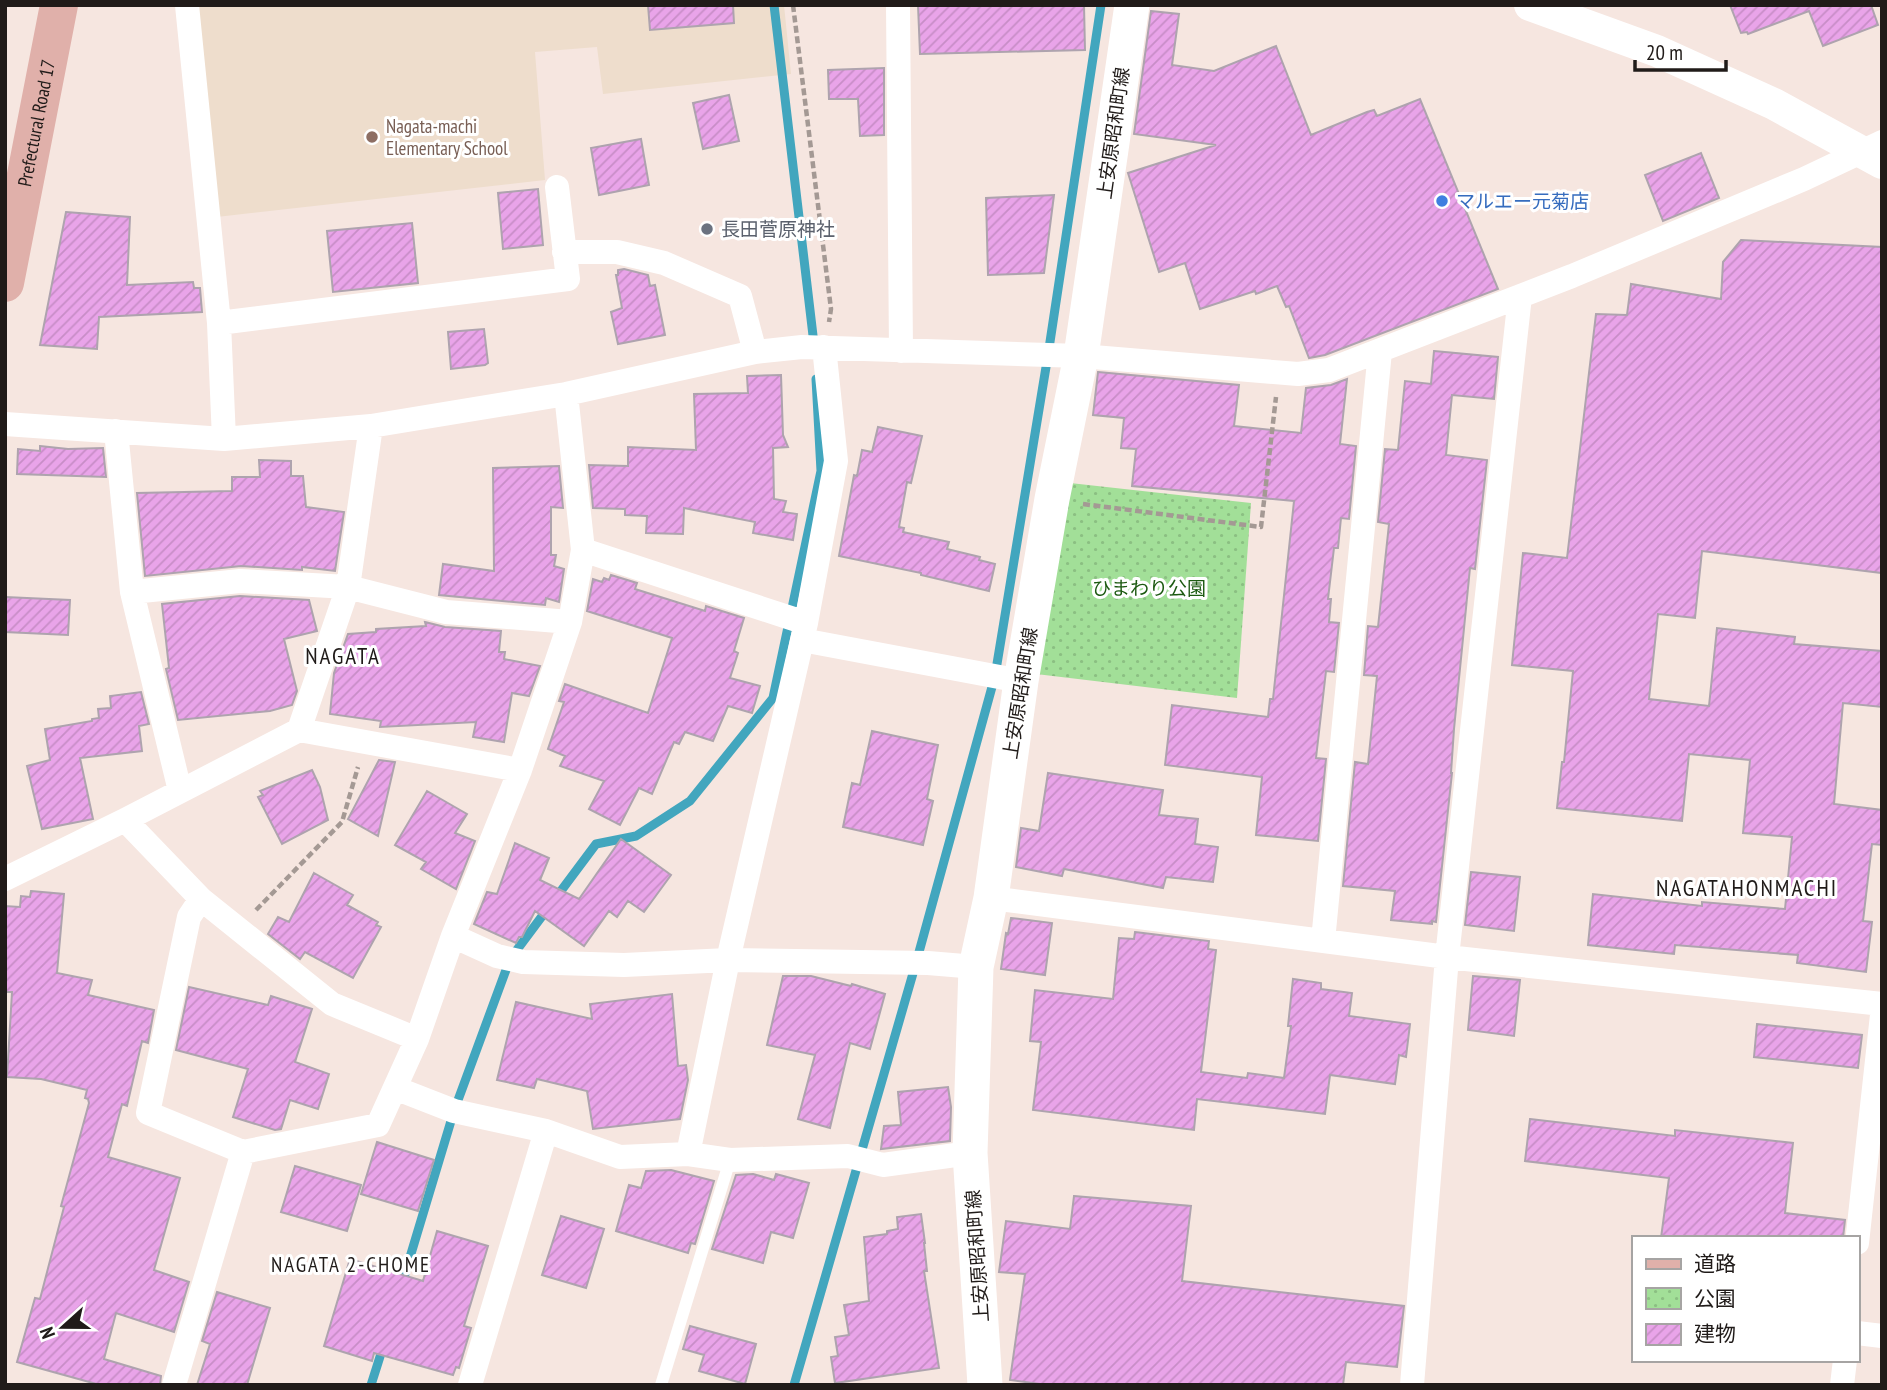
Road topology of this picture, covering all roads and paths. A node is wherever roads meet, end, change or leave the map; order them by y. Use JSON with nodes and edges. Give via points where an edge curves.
{"nodes":[{"id":1,"x":59,"y":5,"type":"edge"},
{"id":2,"x":187,"y":5,"type":"edge"},
{"id":3,"x":793,"y":5,"type":"edge"},
{"id":4,"x":898,"y":5,"type":"edge"},
{"id":5,"x":1132,"y":5,"type":"edge"},
{"id":6,"x":1530,"y":5,"type":"edge"},
{"id":7,"x":1875,"y":152,"type":"edge"},
{"id":8,"x":557,"y":187,"type":"dead end"},
{"id":9,"x":564,"y":252,"type":"junction"},
{"id":10,"x":5,"y":283,"type":"edge"},
{"id":11,"x":1520,"y":296,"type":"junction"},
{"id":12,"x":219,"y":323,"type":"junction"},
{"id":13,"x":813,"y":347,"type":"junction"},
{"id":14,"x":901,"y":351,"type":"junction"},
{"id":15,"x":1380,"y":351,"type":"junction"},
{"id":16,"x":755,"y":352,"type":"junction"},
{"id":17,"x":1081,"y":356,"type":"junction"},
{"id":18,"x":1279,"y":372,"type":"junction"},
{"id":19,"x":566,"y":394,"type":"junction"},
{"id":20,"x":5,"y":424,"type":"edge"},
{"id":21,"x":371,"y":426,"type":"junction"},
{"id":22,"x":116,"y":431,"type":"junction"},
{"id":23,"x":224,"y":439,"type":"junction"},
{"id":24,"x":1052,"y":499,"type":"junction"},
{"id":25,"x":583,"y":550,"type":"junction"},
{"id":26,"x":348,"y":587,"type":"junction"},
{"id":27,"x":132,"y":592,"type":"junction"},
{"id":28,"x":570,"y":622,"type":"junction"},
{"id":29,"x":804,"y":631,"type":"junction"},
{"id":30,"x":1021,"y":681,"type":"junction"},
{"id":31,"x":299,"y":730,"type":"junction"},
{"id":32,"x":371,"y":744,"type":"junction"},
{"id":33,"x":520,"y":770,"type":"junction"},
{"id":34,"x":180,"y":792,"type":"junction"},
{"id":35,"x":125,"y":820,"type":"junction"},
{"id":36,"x":5,"y":879,"type":"edge"},
{"id":37,"x":991,"y":898,"type":"junction"},
{"id":38,"x":201,"y":899,"type":"junction"},
{"id":39,"x":239,"y":928,"type":"junction"},
{"id":40,"x":453,"y":936,"type":"junction"},
{"id":41,"x":1323,"y":941,"type":"junction"},
{"id":42,"x":1447,"y":957,"type":"junction"},
{"id":43,"x":728,"y":960,"type":"junction"},
{"id":44,"x":976,"y":967,"type":"junction"},
{"id":45,"x":1882,"y":1004,"type":"edge"},
{"id":46,"x":1882,"y":1015,"type":"edge"},
{"id":47,"x":417,"y":1039,"type":"junction"},
{"id":48,"x":395,"y":1088,"type":"junction"},
{"id":49,"x":547,"y":1131,"type":"junction"},
{"id":50,"x":243,"y":1152,"type":"junction"},
{"id":51,"x":970,"y":1153,"type":"junction"},
{"id":52,"x":688,"y":1154,"type":"junction"},
{"id":53,"x":730,"y":1160,"type":"junction"},
{"id":54,"x":1858,"y":1236,"type":"edge"},
{"id":55,"x":1859,"y":1333,"type":"edge"},
{"id":56,"x":1882,"y":1336,"type":"edge"},
{"id":57,"x":1845,"y":1362,"type":"edge"},
{"id":58,"x":174,"y":1385,"type":"edge"},
{"id":59,"x":470,"y":1385,"type":"edge"},
{"id":60,"x":661,"y":1385,"type":"edge"},
{"id":61,"x":985,"y":1385,"type":"edge"},
{"id":62,"x":1412,"y":1385,"type":"edge"},
{"id":63,"x":1842,"y":1385,"type":"edge"}],
"edges":[{"from":1,"to":10,"type":"main road","name":"Prefectural Road 17"},
{"from":2,"to":12,"type":"street"},
{"from":3,"to":13,"type":"path","via":[[831,309]]},
{"from":4,"to":14,"type":"street"},
{"from":5,"to":17,"type":"main road","name":"上安原昭和町線"},
{"from":6,"to":7,"type":"street","via":[[1657,51]]},
{"from":7,"to":11,"type":"street"},
{"from":8,"to":9,"type":"street"},
{"from":9,"to":12,"type":"street","via":[[568,279]]},
{"from":9,"to":16,"type":"street","via":[[617,252],[664,263],[740,296]]},
{"from":11,"to":15,"type":"street"},
{"from":11,"to":42,"type":"street"},
{"from":12,"to":23,"type":"street"},
{"from":13,"to":14,"type":"street"},
{"from":13,"to":16,"type":"street"},
{"from":13,"to":29,"type":"street","via":[[836,461]]},
{"from":14,"to":17,"type":"street"},
{"from":15,"to":18,"type":"street","via":[[1329,370]]},
{"from":15,"to":41,"type":"street"},
{"from":16,"to":19,"type":"street"},
{"from":17,"to":18,"type":"street"},
{"from":17,"to":24,"type":"main road","name":"上安原昭和町線"},
{"from":18,"to":24,"type":"path","via":[[1261,527]]},
{"from":19,"to":21,"type":"street"},
{"from":19,"to":25,"type":"street"},
{"from":20,"to":22,"type":"street"},
{"from":21,"to":23,"type":"street"},
{"from":21,"to":26,"type":"street"},
{"from":22,"to":23,"type":"street"},
{"from":22,"to":27,"type":"street"},
{"from":24,"to":30,"type":"main road","name":"上安原昭和町線"},
{"from":25,"to":28,"type":"street"},
{"from":25,"to":29,"type":"street","via":[[779,614]]},
{"from":26,"to":27,"type":"street","via":[[240,581]]},
{"from":26,"to":28,"type":"street","via":[[446,612]]},
{"from":26,"to":31,"type":"street"},
{"from":27,"to":34,"type":"street"},
{"from":28,"to":33,"type":"street"},
{"from":29,"to":30,"type":"street"},
{"from":29,"to":43,"type":"street"},
{"from":30,"to":37,"type":"main road","name":"上安原昭和町線"},
{"from":31,"to":32,"type":"street"},
{"from":31,"to":34,"type":"street"},
{"from":32,"to":33,"type":"street"},
{"from":32,"to":39,"type":"path","via":[[356,771],[342,822]]},
{"from":33,"to":40,"type":"street"},
{"from":34,"to":35,"type":"street"},
{"from":35,"to":36,"type":"street"},
{"from":35,"to":38,"type":"street"},
{"from":37,"to":41,"type":"street"},
{"from":37,"to":44,"type":"main road","name":"上安原昭和町線"},
{"from":38,"to":39,"type":"street"},
{"from":38,"to":50,"type":"street","via":[[189,916],[148,1113]]},
{"from":39,"to":47,"type":"street","via":[[332,1004]]},
{"from":40,"to":43,"type":"street","via":[[523,962],[624,965]]},
{"from":40,"to":47,"type":"street"},
{"from":41,"to":42,"type":"street"},
{"from":42,"to":45,"type":"street"},
{"from":42,"to":62,"type":"street"},
{"from":43,"to":44,"type":"street"},
{"from":43,"to":52,"type":"street"},
{"from":44,"to":51,"type":"main road","name":"上安原昭和町線"},
{"from":46,"to":54,"type":"street"},
{"from":47,"to":48,"type":"street"},
{"from":48,"to":49,"type":"street","via":[[453,1111]]},
{"from":48,"to":50,"type":"street","via":[[378,1125]]},
{"from":49,"to":52,"type":"street","via":[[620,1157]]},
{"from":49,"to":59,"type":"street"},
{"from":50,"to":58,"type":"street"},
{"from":51,"to":53,"type":"street","via":[[883,1164],[848,1156]]},
{"from":51,"to":61,"type":"main road","name":"上安原昭和町線"},
{"from":52,"to":53,"type":"street"},
{"from":53,"to":60,"type":"lane"},
{"from":55,"to":56,"type":"street"},
{"from":57,"to":63,"type":"street"}]}
